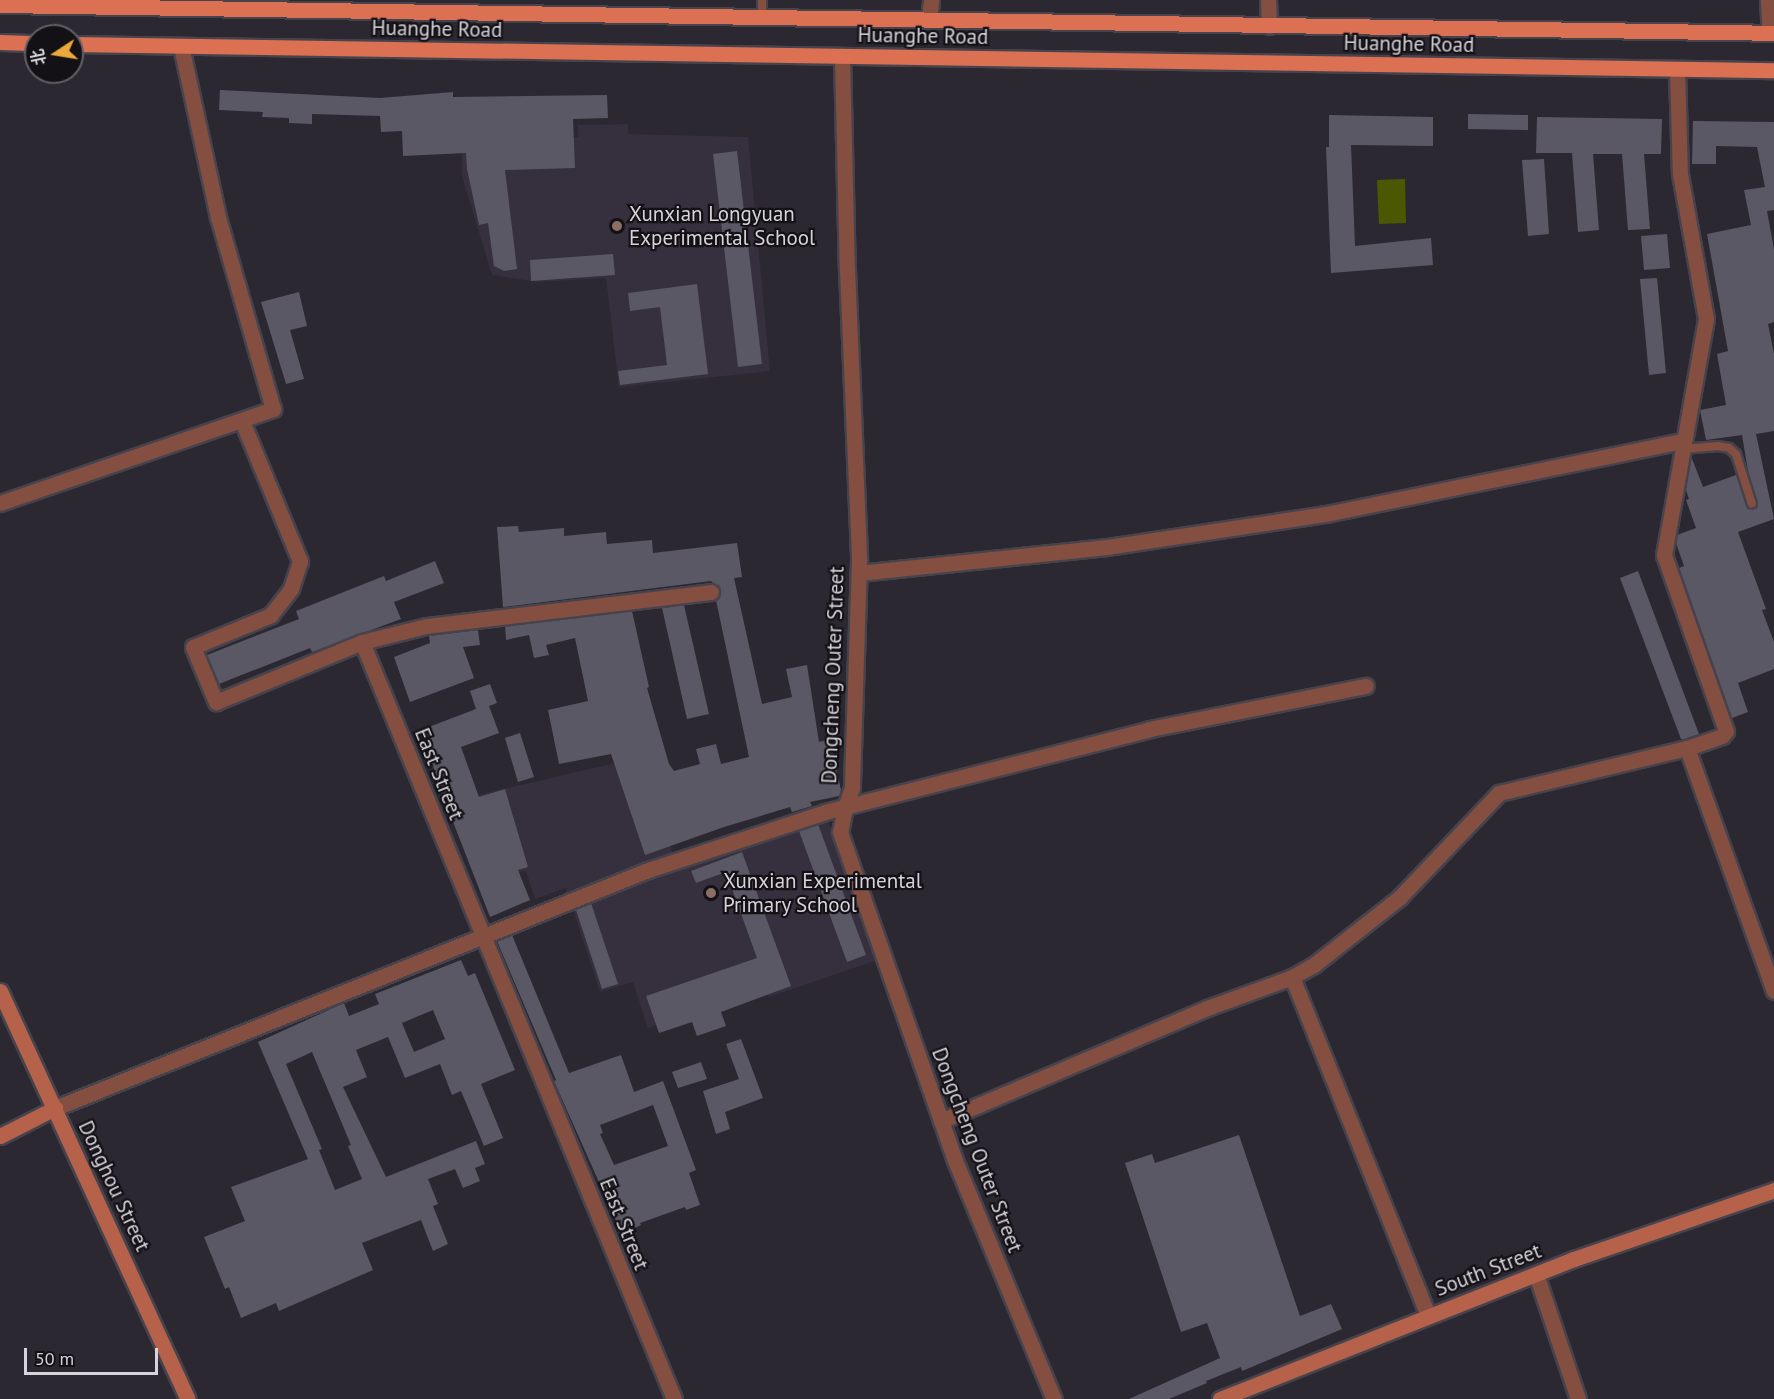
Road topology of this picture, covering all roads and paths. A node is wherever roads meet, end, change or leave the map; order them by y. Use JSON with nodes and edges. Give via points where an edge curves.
{"nodes":[{"id":1,"x":762,"y":0,"type":"edge"},
{"id":2,"x":931,"y":0,"type":"edge"},
{"id":3,"x":1268,"y":0,"type":"edge"},
{"id":4,"x":1768,"y":0,"type":"edge"},
{"id":5,"x":0,"y":5,"type":"edge"},
{"id":6,"x":267,"y":5,"type":"edge"},
{"id":7,"x":762,"y":18,"type":"junction"},
{"id":8,"x":929,"y":20,"type":"junction"},
{"id":9,"x":1269,"y":26,"type":"junction"},
{"id":10,"x":1772,"y":33,"type":"edge"},
{"id":11,"x":0,"y":42,"type":"edge"},
{"id":12,"x":24,"y":43,"type":"edge"},
{"id":13,"x":84,"y":44,"type":"edge"},
{"id":14,"x":181,"y":45,"type":"junction"},
{"id":15,"x":842,"y":56,"type":"junction"},
{"id":16,"x":1677,"y":69,"type":"junction"},
{"id":17,"x":1774,"y":70,"type":"edge"},
{"id":18,"x":242,"y":421,"type":"junction"},
{"id":19,"x":1682,"y":445,"type":"junction"},
{"id":20,"x":0,"y":503,"type":"edge"},
{"id":21,"x":1752,"y":504,"type":"dead end"},
{"id":22,"x":859,"y":573,"type":"junction"},
{"id":23,"x":711,"y":592,"type":"dead end"},
{"id":24,"x":362,"y":642,"type":"junction"},
{"id":25,"x":1366,"y":686,"type":"dead end"},
{"id":26,"x":1687,"y":748,"type":"junction"},
{"id":27,"x":845,"y":807,"type":"junction"},
{"id":28,"x":483,"y":936,"type":"junction"},
{"id":29,"x":1292,"y":977,"type":"junction"},
{"id":30,"x":0,"y":991,"type":"edge"},
{"id":31,"x":1774,"y":992,"type":"edge"},
{"id":32,"x":55,"y":1108,"type":"junction"},
{"id":33,"x":941,"y":1121,"type":"junction"},
{"id":34,"x":0,"y":1136,"type":"edge"},
{"id":35,"x":1774,"y":1190,"type":"edge"},
{"id":36,"x":1536,"y":1274,"type":"junction"},
{"id":37,"x":1428,"y":1317,"type":"junction"},
{"id":38,"x":188,"y":1399,"type":"edge"},
{"id":39,"x":674,"y":1399,"type":"edge"},
{"id":40,"x":1054,"y":1399,"type":"edge"},
{"id":41,"x":1220,"y":1399,"type":"edge"},
{"id":42,"x":1578,"y":1399,"type":"edge"}],
"edges":[{"from":1,"to":7,"type":"lane"},
{"from":2,"to":8,"type":"street"},
{"from":3,"to":9,"type":"street"},
{"from":4,"to":10,"type":"street"},
{"from":5,"to":6,"type":"main road","name":"Huanghe Road"},
{"from":6,"to":7,"type":"main road","name":"Huanghe Road"},
{"from":7,"to":8,"type":"main road","name":"Huanghe Road"},
{"from":8,"to":9,"type":"main road","name":"Huanghe Road"},
{"from":9,"to":10,"type":"main road","name":"Huanghe Road"},
{"from":11,"to":12,"type":"main road"},
{"from":13,"to":14,"type":"main road","name":"Huanghe Road"},
{"from":14,"to":15,"type":"main road","name":"Huanghe Road"},
{"from":14,"to":18,"type":"street","via":[[218,216],[273,410]]},
{"from":15,"to":16,"type":"main road","name":"Huanghe Road"},
{"from":15,"to":22,"type":"street","name":"Dongcheng Outer Street"},
{"from":16,"to":17,"type":"main road","name":"Huanghe Road"},
{"from":16,"to":19,"type":"street","via":[[1680,174],[1706,319]]},
{"from":18,"to":20,"type":"street"},
{"from":18,"to":24,"type":"street","via":[[300,561],[291,589],[271,615],[194,647],[216,702]]},
{"from":19,"to":21,"type":"lane","via":[[1729,448],[1736,454]]},
{"from":19,"to":22,"type":"street","via":[[1326,514],[1107,547]]},
{"from":19,"to":26,"type":"street","via":[[1664,555],[1726,731]]},
{"from":22,"to":27,"type":"street","name":"Dongcheng Outer Street","via":[[852,788]]},
{"from":23,"to":24,"type":"street","via":[[426,626]]},
{"from":24,"to":28,"type":"street","name":"East Street"},
{"from":25,"to":27,"type":"street","via":[[1150,729]]},
{"from":26,"to":29,"type":"street","via":[[1499,793],[1400,897],[1315,964]]},
{"from":26,"to":31,"type":"street"},
{"from":27,"to":28,"type":"street","via":[[648,870]]},
{"from":27,"to":33,"type":"street","name":"Dongcheng Outer Street","via":[[840,832]]},
{"from":28,"to":32,"type":"street"},
{"from":28,"to":39,"type":"street","name":"East Street"},
{"from":29,"to":33,"type":"street","via":[[1207,1008]]},
{"from":29,"to":37,"type":"street"},
{"from":30,"to":32,"type":"street","name":"Donghou Street"},
{"from":32,"to":34,"type":"street"},
{"from":32,"to":38,"type":"street","name":"Donghou Street"},
{"from":33,"to":40,"type":"street","name":"Dongcheng Outer Street"},
{"from":35,"to":36,"type":"street","name":"South Street"},
{"from":36,"to":37,"type":"street","name":"South Street"},
{"from":36,"to":42,"type":"street"},
{"from":37,"to":41,"type":"street","name":"South Street"}]}
